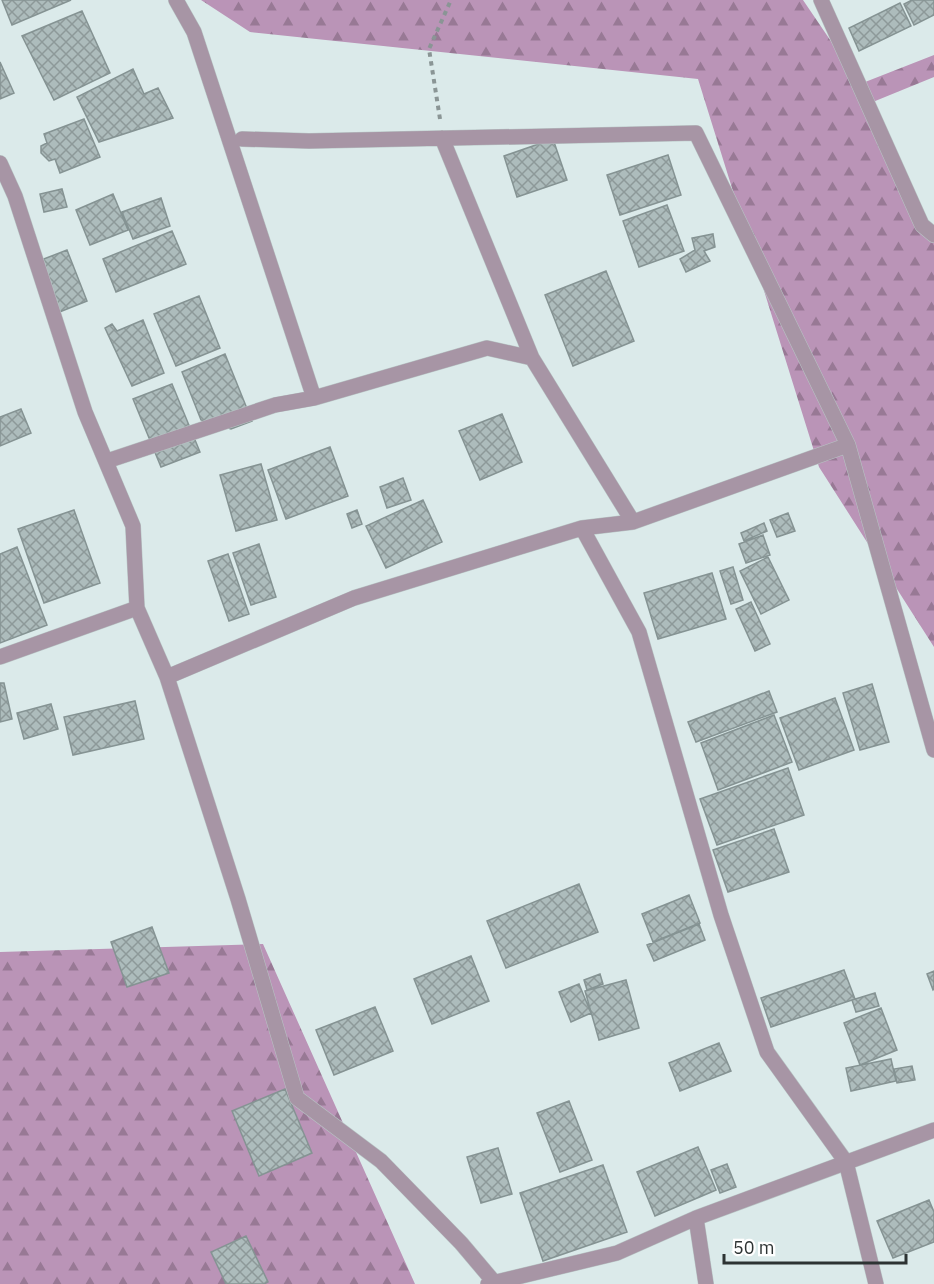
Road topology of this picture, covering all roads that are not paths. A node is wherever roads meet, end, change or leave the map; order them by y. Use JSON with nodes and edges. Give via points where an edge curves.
{"nodes":[{"id":1,"x":176,"y":0,"type":"edge"},
{"id":2,"x":821,"y":0,"type":"edge"},
{"id":3,"x":442,"y":138,"type":"junction"},
{"id":4,"x":242,"y":139,"type":"dead end"},
{"id":5,"x":0,"y":163,"type":"edge"},
{"id":6,"x":934,"y":235,"type":"edge"},
{"id":7,"x":532,"y":358,"type":"junction"},
{"id":8,"x":314,"y":398,"type":"junction"},
{"id":9,"x":848,"y":445,"type":"junction"},
{"id":10,"x":107,"y":461,"type":"junction"},
{"id":11,"x":633,"y":522,"type":"junction"},
{"id":12,"x":582,"y":528,"type":"junction"},
{"id":13,"x":137,"y":608,"type":"junction"},
{"id":14,"x":0,"y":657,"type":"edge"},
{"id":15,"x":167,"y":677,"type":"junction"},
{"id":16,"x":934,"y":750,"type":"edge"},
{"id":17,"x":934,"y":1130,"type":"edge"},
{"id":18,"x":846,"y":1162,"type":"junction"},
{"id":19,"x":696,"y":1218,"type":"junction"},
{"id":20,"x":491,"y":1283,"type":"edge"},
{"id":21,"x":706,"y":1284,"type":"edge"},
{"id":22,"x":876,"y":1284,"type":"edge"}],
"edges":[{"from":1,"to":8,"type":"street","via":[[194,32]]},
{"from":2,"to":6,"type":"street","via":[[922,225]]},
{"from":3,"to":4,"type":"street"},
{"from":3,"to":7,"type":"street"},
{"from":3,"to":9,"type":"street","via":[[696,133]]},
{"from":5,"to":10,"type":"street","via":[[15,196],[85,412]]},
{"from":7,"to":8,"type":"street","via":[[487,348]]},
{"from":7,"to":11,"type":"street"},
{"from":8,"to":10,"type":"street","via":[[275,405]]},
{"from":9,"to":11,"type":"street"},
{"from":9,"to":16,"type":"street"},
{"from":10,"to":13,"type":"street","via":[[133,526]]},
{"from":11,"to":12,"type":"street"},
{"from":12,"to":15,"type":"street","via":[[354,598]]},
{"from":12,"to":18,"type":"street","via":[[639,632],[721,915],[767,1052]]},
{"from":13,"to":14,"type":"street"},
{"from":13,"to":15,"type":"street"},
{"from":15,"to":20,"type":"street","via":[[297,1098],[381,1161],[460,1244]]},
{"from":17,"to":18,"type":"street"},
{"from":18,"to":19,"type":"street"},
{"from":18,"to":22,"type":"street"},
{"from":19,"to":20,"type":"street","via":[[617,1253]]},
{"from":19,"to":21,"type":"street"}]}
